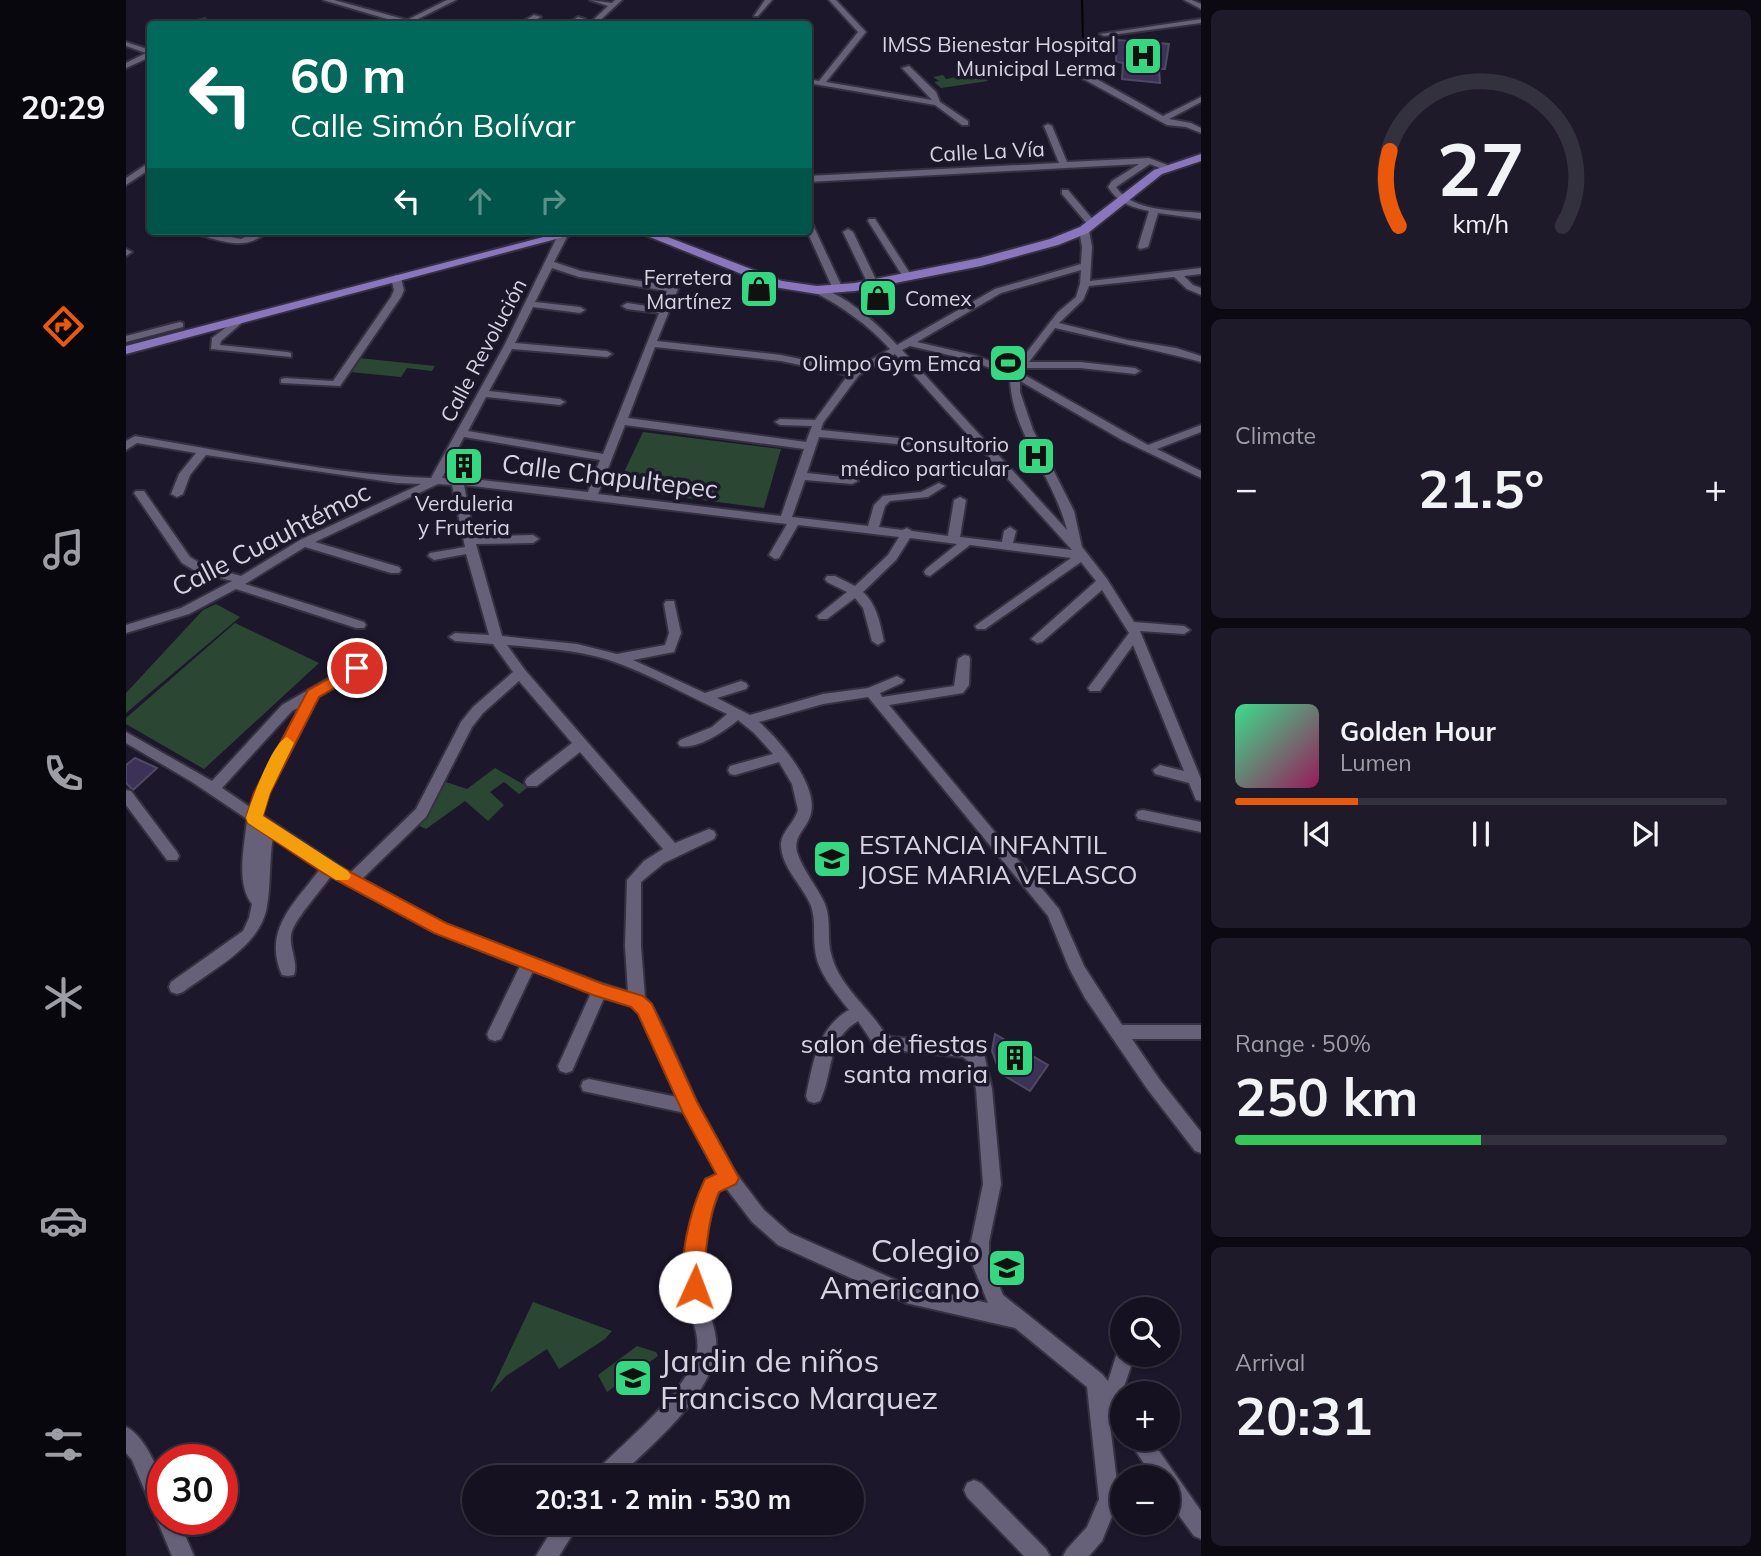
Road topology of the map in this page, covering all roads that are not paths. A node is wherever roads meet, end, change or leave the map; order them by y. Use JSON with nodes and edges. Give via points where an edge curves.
{"nodes":[{"id":1,"x":326,"y":0,"type":"edge"},
{"id":2,"x":436,"y":0,"type":"edge"},
{"id":3,"x":453,"y":0,"type":"edge"},
{"id":4,"x":593,"y":0,"type":"edge"},
{"id":5,"x":769,"y":0,"type":"edge"},
{"id":6,"x":832,"y":0,"type":"edge"},
{"id":7,"x":1187,"y":0,"type":"edge"},
{"id":8,"x":616,"y":3,"type":"edge"},
{"id":9,"x":1201,"y":7,"type":"edge"},
{"id":10,"x":756,"y":15,"type":"dead end"},
{"id":11,"x":537,"y":17,"type":"dead end"},
{"id":12,"x":396,"y":19,"type":"junction"},
{"id":13,"x":581,"y":19,"type":"dead end"},
{"id":14,"x":404,"y":21,"type":"edge"},
{"id":15,"x":415,"y":21,"type":"edge"},
{"id":16,"x":529,"y":21,"type":"edge"},
{"id":17,"x":577,"y":21,"type":"edge"},
{"id":18,"x":595,"y":21,"type":"edge"},
{"id":19,"x":1201,"y":21,"type":"edge"},
{"id":20,"x":1104,"y":34,"type":"dead end"},
{"id":21,"x":147,"y":43,"type":"edge"},
{"id":22,"x":128,"y":45,"type":"edge"},
{"id":23,"x":147,"y":52,"type":"edge"},
{"id":24,"x":147,"y":55,"type":"edge"},
{"id":25,"x":126,"y":66,"type":"edge"},
{"id":26,"x":906,"y":68,"type":"dead end"},
{"id":27,"x":1081,"y":74,"type":"dead end"},
{"id":28,"x":812,"y":82,"type":"edge"},
{"id":29,"x":821,"y":83,"type":"junction"},
{"id":30,"x":1201,"y":99,"type":"edge"},
{"id":31,"x":937,"y":103,"type":"junction"},
{"id":32,"x":1163,"y":119,"type":"junction"},
{"id":33,"x":965,"y":122,"type":"dead end"},
{"id":34,"x":1048,"y":126,"type":"dead end"},
{"id":35,"x":1201,"y":131,"type":"edge"},
{"id":36,"x":1201,"y":157,"type":"edge"},
{"id":37,"x":1149,"y":161,"type":"junction"},
{"id":38,"x":1064,"y":164,"type":"junction"},
{"id":39,"x":147,"y":167,"type":"edge"},
{"id":40,"x":1167,"y":168,"type":"junction"},
{"id":41,"x":812,"y":179,"type":"edge"},
{"id":42,"x":126,"y":182,"type":"edge"},
{"id":43,"x":1065,"y":192,"type":"dead end"},
{"id":44,"x":1122,"y":199,"type":"junction"},
{"id":45,"x":1154,"y":210,"type":"junction"},
{"id":46,"x":1201,"y":216,"type":"edge"},
{"id":47,"x":872,"y":221,"type":"dead end"},
{"id":48,"x":1088,"y":227,"type":"junction"},
{"id":49,"x":812,"y":232,"type":"edge"},
{"id":50,"x":848,"y":232,"type":"dead end"},
{"id":51,"x":210,"y":235,"type":"edge"},
{"id":52,"x":258,"y":235,"type":"edge"},
{"id":53,"x":563,"y":235,"type":"joint"},
{"id":54,"x":652,"y":235,"type":"edge"},
{"id":55,"x":1143,"y":247,"type":"dead end"},
{"id":56,"x":550,"y":264,"type":"junction"},
{"id":57,"x":1085,"y":266,"type":"junction"},
{"id":58,"x":1201,"y":271,"type":"edge"},
{"id":59,"x":1176,"y":273,"type":"junction"},
{"id":60,"x":396,"y":278,"type":"junction"},
{"id":61,"x":908,"y":278,"type":"junction"},
{"id":62,"x":873,"y":284,"type":"junction"},
{"id":63,"x":1085,"y":284,"type":"junction"},
{"id":64,"x":838,"y":289,"type":"junction"},
{"id":65,"x":817,"y":290,"type":"junction"},
{"id":66,"x":1201,"y":292,"type":"edge"},
{"id":67,"x":530,"y":304,"type":"junction"},
{"id":68,"x":627,"y":306,"type":"dead end"},
{"id":69,"x":580,"y":310,"type":"dead end"},
{"id":70,"x":665,"y":311,"type":"junction"},
{"id":71,"x":241,"y":319,"type":"junction"},
{"id":72,"x":180,"y":325,"type":"dead end"},
{"id":73,"x":1054,"y":325,"type":"junction"},
{"id":74,"x":126,"y":339,"type":"edge"},
{"id":75,"x":653,"y":344,"type":"junction"},
{"id":76,"x":509,"y":346,"type":"junction"},
{"id":77,"x":901,"y":346,"type":"junction"},
{"id":78,"x":126,"y":350,"type":"edge"},
{"id":79,"x":607,"y":354,"type":"dead end"},
{"id":80,"x":287,"y":355,"type":"dead end"},
{"id":81,"x":1201,"y":359,"type":"edge"},
{"id":82,"x":1018,"y":370,"type":"junction"},
{"id":83,"x":1135,"y":372,"type":"dead end"},
{"id":84,"x":855,"y":373,"type":"junction"},
{"id":85,"x":285,"y":381,"type":"dead end"},
{"id":86,"x":483,"y":394,"type":"junction"},
{"id":87,"x":560,"y":402,"type":"dead end"},
{"id":88,"x":623,"y":421,"type":"junction"},
{"id":89,"x":780,"y":422,"type":"dead end"},
{"id":90,"x":816,"y":428,"type":"junction"},
{"id":91,"x":1201,"y":428,"type":"edge"},
{"id":92,"x":461,"y":433,"type":"junction"},
{"id":93,"x":908,"y":442,"type":"dead end"},
{"id":94,"x":130,"y":443,"type":"edge"},
{"id":95,"x":809,"y":446,"type":"junction"},
{"id":96,"x":1147,"y":449,"type":"junction"},
{"id":97,"x":202,"y":452,"type":"junction"},
{"id":98,"x":607,"y":458,"type":"junction"},
{"id":99,"x":1201,"y":462,"type":"edge"},
{"id":100,"x":1189,"y":469,"type":"junction"},
{"id":101,"x":1201,"y":475,"type":"edge"},
{"id":102,"x":801,"y":476,"type":"junction"},
{"id":103,"x":457,"y":481,"type":"junction"},
{"id":104,"x":852,"y":481,"type":"dead end"},
{"id":105,"x":434,"y":482,"type":"junction"},
{"id":106,"x":939,"y":486,"type":"dead end"},
{"id":107,"x":140,"y":493,"type":"dead end"},
{"id":108,"x":177,"y":494,"type":"dead end"},
{"id":109,"x":591,"y":498,"type":"junction"},
{"id":110,"x":960,"y":500,"type":"dead end"},
{"id":111,"x":790,"y":522,"type":"junction"},
{"id":112,"x":873,"y":529,"type":"junction"},
{"id":113,"x":1010,"y":531,"type":"dead end"},
{"id":114,"x":907,"y":532,"type":"junction"},
{"id":115,"x":954,"y":538,"type":"junction"},
{"id":116,"x":533,"y":539,"type":"dead end"},
{"id":117,"x":970,"y":540,"type":"junction"},
{"id":118,"x":304,"y":543,"type":"junction"},
{"id":119,"x":470,"y":545,"type":"junction"},
{"id":120,"x":1007,"y":545,"type":"junction"},
{"id":121,"x":1080,"y":552,"type":"junction"},
{"id":122,"x":775,"y":555,"type":"dead end"},
{"id":123,"x":434,"y":556,"type":"dead end"},
{"id":124,"x":396,"y":570,"type":"dead end"},
{"id":125,"x":930,"y":572,"type":"dead end"},
{"id":126,"x":831,"y":579,"type":"dead end"},
{"id":127,"x":239,"y":582,"type":"junction"},
{"id":128,"x":1102,"y":582,"type":"junction"},
{"id":129,"x":856,"y":591,"type":"junction"},
{"id":130,"x":670,"y":604,"type":"dead end"},
{"id":131,"x":823,"y":616,"type":"dead end"},
{"id":132,"x":360,"y":625,"type":"dead end"},
{"id":133,"x":981,"y":626,"type":"dead end"},
{"id":134,"x":126,"y":629,"type":"edge"},
{"id":135,"x":1133,"y":630,"type":"junction"},
{"id":136,"x":1184,"y":630,"type":"dead end"},
{"id":137,"x":455,"y":638,"type":"dead end"},
{"id":138,"x":1037,"y":639,"type":"dead end"},
{"id":139,"x":497,"y":641,"type":"junction"},
{"id":140,"x":878,"y":641,"type":"dead end"},
{"id":141,"x":618,"y":658,"type":"junction"},
{"id":142,"x":964,"y":659,"type":"dead end"},
{"id":143,"x":357,"y":668,"type":"dead end"},
{"id":144,"x":520,"y":673,"type":"junction"},
{"id":145,"x":897,"y":680,"type":"dead end"},
{"id":146,"x":741,"y":687,"type":"dead end"},
{"id":147,"x":1095,"y":688,"type":"dead end"},
{"id":148,"x":313,"y":694,"type":"junction"},
{"id":149,"x":875,"y":697,"type":"junction"},
{"id":150,"x":704,"y":698,"type":"junction"},
{"id":151,"x":737,"y":713,"type":"junction"},
{"id":152,"x":751,"y":720,"type":"junction"},
{"id":153,"x":685,"y":743,"type":"dead end"},
{"id":154,"x":130,"y":744,"type":"edge"},
{"id":155,"x":580,"y":744,"type":"junction"},
{"id":156,"x":781,"y":755,"type":"junction"},
{"id":157,"x":735,"y":770,"type":"dead end"},
{"id":158,"x":1160,"y":771,"type":"dead end"},
{"id":159,"x":532,"y":782,"type":"dead end"},
{"id":160,"x":1199,"y":788,"type":"edge"},
{"id":161,"x":213,"y":789,"type":"junction"},
{"id":162,"x":126,"y":795,"type":"edge"},
{"id":163,"x":1143,"y":815,"type":"dead end"},
{"id":164,"x":261,"y":823,"type":"junction"},
{"id":165,"x":1201,"y":827,"type":"edge"},
{"id":166,"x":709,"y":835,"type":"dead end"},
{"id":167,"x":673,"y":851,"type":"junction"},
{"id":168,"x":172,"y":856,"type":"dead end"},
{"id":169,"x":329,"y":868,"type":"junction"},
{"id":170,"x":351,"y":881,"type":"junction"},
{"id":171,"x":529,"y":963,"type":"junction"},
{"id":172,"x":288,"y":970,"type":"dead end"},
{"id":173,"x":177,"y":987,"type":"dead end"},
{"id":174,"x":600,"y":990,"type":"junction"},
{"id":175,"x":637,"y":1001,"type":"junction"},
{"id":176,"x":860,"y":1011,"type":"junction"},
{"id":177,"x":1117,"y":1032,"type":"junction"},
{"id":178,"x":1201,"y":1032,"type":"edge"},
{"id":179,"x":495,"y":1034,"type":"dead end"},
{"id":180,"x":566,"y":1066,"type":"dead end"},
{"id":181,"x":589,"y":1086,"type":"dead end"},
{"id":182,"x":814,"y":1096,"type":"dead end"},
{"id":183,"x":690,"y":1107,"type":"junction"},
{"id":184,"x":1201,"y":1145,"type":"edge"},
{"id":185,"x":729,"y":1178,"type":"junction"},
{"id":186,"x":1020,"y":1320,"type":"junction"},
{"id":187,"x":1095,"y":1381,"type":"junction"},
{"id":188,"x":1110,"y":1400,"type":"edge"},
{"id":189,"x":126,"y":1437,"type":"edge"},
{"id":190,"x":616,"y":1465,"type":"edge"},
{"id":191,"x":147,"y":1472,"type":"edge"},
{"id":192,"x":974,"y":1490,"type":"dead end"},
{"id":193,"x":1180,"y":1499,"type":"edge"},
{"id":194,"x":1201,"y":1529,"type":"edge"},
{"id":195,"x":174,"y":1535,"type":"edge"},
{"id":196,"x":561,"y":1535,"type":"edge"},
{"id":197,"x":183,"y":1556,"type":"edge"},
{"id":198,"x":547,"y":1556,"type":"edge"},
{"id":199,"x":1039,"y":1556,"type":"edge"},
{"id":200,"x":1074,"y":1556,"type":"edge"}],
"edges":[{"from":1,"to":12,"type":"street"},
{"from":2,"to":12,"type":"street"},
{"from":3,"to":15,"type":"street"},
{"from":4,"to":8,"type":"street"},
{"from":5,"to":10,"type":"street"},
{"from":6,"to":29,"type":"street","via":[[862,32]]},
{"from":7,"to":9,"type":"street"},
{"from":8,"to":18,"type":"street"},
{"from":11,"to":16,"type":"street"},
{"from":12,"to":14,"type":"street"},
{"from":13,"to":17,"type":"street"},
{"from":19,"to":20,"type":"street"},
{"from":21,"to":22,"type":"street"},
{"from":22,"to":23,"type":"street"},
{"from":24,"to":25,"type":"street"},
{"from":26,"to":31,"type":"street"},
{"from":27,"to":32,"type":"street"},
{"from":28,"to":29,"type":"street"},
{"from":29,"to":31,"type":"street"},
{"from":30,"to":32,"type":"street"},
{"from":31,"to":33,"type":"street"},
{"from":32,"to":35,"type":"street"},
{"from":34,"to":38,"type":"street"},
{"from":36,"to":40,"type":"main road"},
{"from":37,"to":38,"type":"street","name":"Calle La Vía"},
{"from":37,"to":40,"type":"street","name":"Calle La Vía"},
{"from":37,"to":44,"type":"street","via":[[1111,187]]},
{"from":38,"to":41,"type":"street","name":"Calle La Vía"},
{"from":39,"to":42,"type":"street"},
{"from":40,"to":44,"type":"main road"},
{"from":43,"to":48,"type":"street"},
{"from":44,"to":45,"type":"street"},
{"from":44,"to":48,"type":"main road"},
{"from":45,"to":46,"type":"street"},
{"from":45,"to":55,"type":"street"},
{"from":47,"to":61,"type":"street"},
{"from":48,"to":57,"type":"street"},
{"from":48,"to":61,"type":"main road","via":[[1013,255]]},
{"from":49,"to":64,"type":"street"},
{"from":50,"to":62,"type":"street"},
{"from":51,"to":52,"type":"street","via":[[240,243]]},
{"from":53,"to":56,"type":"street","name":"Calle Revolución"},
{"from":53,"to":60,"type":"main road"},
{"from":54,"to":65,"type":"main road","via":[[772,281]]},
{"from":56,"to":67,"type":"street","name":"Calle Revolución"},
{"from":56,"to":70,"type":"street","via":[[579,274],[673,289]]},
{"from":57,"to":63,"type":"street"},
{"from":57,"to":77,"type":"street","via":[[998,291]]},
{"from":58,"to":59,"type":"street"},
{"from":59,"to":63,"type":"street"},
{"from":59,"to":66,"type":"street"},
{"from":60,"to":71,"type":"main road"},
{"from":60,"to":85,"type":"street","via":[[396,297],[336,384]]},
{"from":61,"to":62,"type":"main road"},
{"from":62,"to":64,"type":"main road"},
{"from":63,"to":73,"type":"street","via":[[1080,298]]},
{"from":64,"to":65,"type":"main road"},
{"from":65,"to":77,"type":"street"},
{"from":67,"to":69,"type":"street"},
{"from":67,"to":76,"type":"street","name":"Calle Revolución"},
{"from":68,"to":70,"type":"street"},
{"from":70,"to":75,"type":"street"},
{"from":71,"to":78,"type":"main road"},
{"from":71,"to":80,"type":"street","via":[[216,340],[215,347]]},
{"from":72,"to":74,"type":"street"},
{"from":73,"to":81,"type":"street"},
{"from":73,"to":82,"type":"street"},
{"from":75,"to":84,"type":"street","via":[[781,358]]},
{"from":75,"to":88,"type":"street"},
{"from":76,"to":79,"type":"street"},
{"from":76,"to":86,"type":"street","name":"Calle Revolución"},
{"from":77,"to":82,"type":"street"},
{"from":77,"to":84,"type":"street"},
{"from":77,"to":121,"type":"street"},
{"from":82,"to":83,"type":"street","via":[[1080,365]]},
{"from":82,"to":96,"type":"street"},
{"from":82,"to":121,"type":"street","via":[[1015,391],[1028,430],[1068,511]]},
{"from":84,"to":90,"type":"street"},
{"from":86,"to":87,"type":"street"},
{"from":86,"to":92,"type":"street","name":"Calle Revolución"},
{"from":88,"to":95,"type":"street"},
{"from":88,"to":98,"type":"street"},
{"from":89,"to":90,"type":"street"},
{"from":90,"to":93,"type":"street"},
{"from":90,"to":95,"type":"street"},
{"from":91,"to":96,"type":"street"},
{"from":92,"to":98,"type":"street"},
{"from":92,"to":105,"type":"street","name":"Calle Revolución"},
{"from":94,"to":97,"type":"street","name":"Calle Chapultepec"},
{"from":95,"to":102,"type":"street"},
{"from":96,"to":100,"type":"street"},
{"from":97,"to":105,"type":"street","name":"Calle Chapultepec"},
{"from":97,"to":108,"type":"street"},
{"from":98,"to":109,"type":"street"},
{"from":99,"to":100,"type":"street"},
{"from":100,"to":101,"type":"street"},
{"from":102,"to":104,"type":"street"},
{"from":102,"to":111,"type":"street"},
{"from":103,"to":105,"type":"street","name":"Calle Chapultepec"},
{"from":103,"to":109,"type":"street","name":"Calle Chapultepec"},
{"from":103,"to":119,"type":"street"},
{"from":105,"to":118,"type":"street","name":"Calle Cuauhtémoc"},
{"from":106,"to":112,"type":"street","via":[[925,495],[887,498]]},
{"from":107,"to":127,"type":"street","via":[[186,559]]},
{"from":109,"to":111,"type":"street","name":"Calle Chapultepec"},
{"from":110,"to":115,"type":"street"},
{"from":111,"to":112,"type":"street","name":"Calle Chapultepec"},
{"from":111,"to":122,"type":"street"},
{"from":112,"to":114,"type":"street","name":"Calle Chapultepec"},
{"from":113,"to":120,"type":"street"},
{"from":114,"to":115,"type":"street","name":"Calle Chapultepec"},
{"from":114,"to":129,"type":"street","via":[[889,561]]},
{"from":115,"to":117,"type":"street","name":"Calle Chapultepec"},
{"from":116,"to":119,"type":"street"},
{"from":117,"to":120,"type":"street","name":"Calle Chapultepec"},
{"from":117,"to":125,"type":"street"},
{"from":118,"to":124,"type":"street"},
{"from":118,"to":127,"type":"street","name":"Calle Cuauhtémoc"},
{"from":119,"to":123,"type":"street"},
{"from":119,"to":139,"type":"street"},
{"from":120,"to":121,"type":"street","name":"Calle Chapultepec"},
{"from":121,"to":128,"type":"street"},
{"from":121,"to":133,"type":"street"},
{"from":126,"to":129,"type":"street"},
{"from":127,"to":132,"type":"street"},
{"from":127,"to":134,"type":"street","name":"Calle Cuauhtémoc","via":[[185,611]]},
{"from":128,"to":135,"type":"street"},
{"from":128,"to":138,"type":"street"},
{"from":129,"to":131,"type":"street"},
{"from":129,"to":140,"type":"street","via":[[870,607]]},
{"from":130,"to":141,"type":"street","via":[[675,633],[670,649]]},
{"from":135,"to":136,"type":"street"},
{"from":135,"to":147,"type":"street"},
{"from":135,"to":160,"type":"street"},
{"from":137,"to":139,"type":"street"},
{"from":139,"to":141,"type":"street"},
{"from":139,"to":144,"type":"street"},
{"from":141,"to":150,"type":"street"},
{"from":142,"to":149,"type":"street","via":[[958,690]]},
{"from":143,"to":148,"type":"street"},
{"from":144,"to":155,"type":"street"},
{"from":144,"to":170,"type":"street","via":[[466,725],[421,813]]},
{"from":145,"to":149,"type":"street"},
{"from":146,"to":150,"type":"street"},
{"from":148,"to":161,"type":"street","via":[[287,708]]},
{"from":148,"to":164,"type":"street","via":[[267,782]]},
{"from":149,"to":152,"type":"street","via":[[823,699]]},
{"from":149,"to":177,"type":"street","via":[[1054,913],[1077,968]]},
{"from":150,"to":151,"type":"street"},
{"from":151,"to":152,"type":"street"},
{"from":151,"to":153,"type":"street","via":[[717,730]]},
{"from":152,"to":156,"type":"street"},
{"from":154,"to":161,"type":"street"},
{"from":155,"to":159,"type":"street"},
{"from":155,"to":167,"type":"street"},
{"from":156,"to":157,"type":"street"},
{"from":156,"to":176,"type":"street","via":[[797,782],[805,813],[790,837],[789,849],[821,915],[825,960]]},
{"from":158,"to":160,"type":"street"},
{"from":161,"to":164,"type":"street"},
{"from":162,"to":168,"type":"street"},
{"from":163,"to":165,"type":"street"},
{"from":164,"to":169,"type":"street"},
{"from":164,"to":173,"type":"street","via":[[261,903],[256,924],[248,935]]},
{"from":166,"to":167,"type":"street"},
{"from":167,"to":175,"type":"street","via":[[646,868],[632,888]]},
{"from":169,"to":170,"type":"street"},
{"from":169,"to":172,"type":"street","via":[[285,928]]},
{"from":170,"to":171,"type":"street","via":[[440,928]]},
{"from":171,"to":174,"type":"street"},
{"from":171,"to":179,"type":"street"},
{"from":174,"to":175,"type":"street"},
{"from":174,"to":180,"type":"street"},
{"from":175,"to":183,"type":"street","via":[[658,1034]]},
{"from":176,"to":182,"type":"street","via":[[834,1027]]},
{"from":176,"to":186,"type":"street","via":[[887,1044],[966,1050],[978,1059],[992,1184],[980,1261],[996,1301]]},
{"from":177,"to":178,"type":"street"},
{"from":177,"to":184,"type":"street"},
{"from":181,"to":183,"type":"street"},
{"from":183,"to":185,"type":"street"},
{"from":185,"to":186,"type":"street","via":[[758,1216],[784,1239],[906,1294]]},
{"from":185,"to":190,"type":"street","via":[[712,1185],[702,1207],[694,1271],[706,1354],[678,1401]]},
{"from":186,"to":187,"type":"street"},
{"from":187,"to":188,"type":"street"},
{"from":187,"to":200,"type":"street","via":[[1110,1499],[1095,1534]]},
{"from":189,"to":191,"type":"street"},
{"from":192,"to":199,"type":"street"},
{"from":193,"to":194,"type":"street"},
{"from":195,"to":197,"type":"street"},
{"from":196,"to":198,"type":"street"}]}
